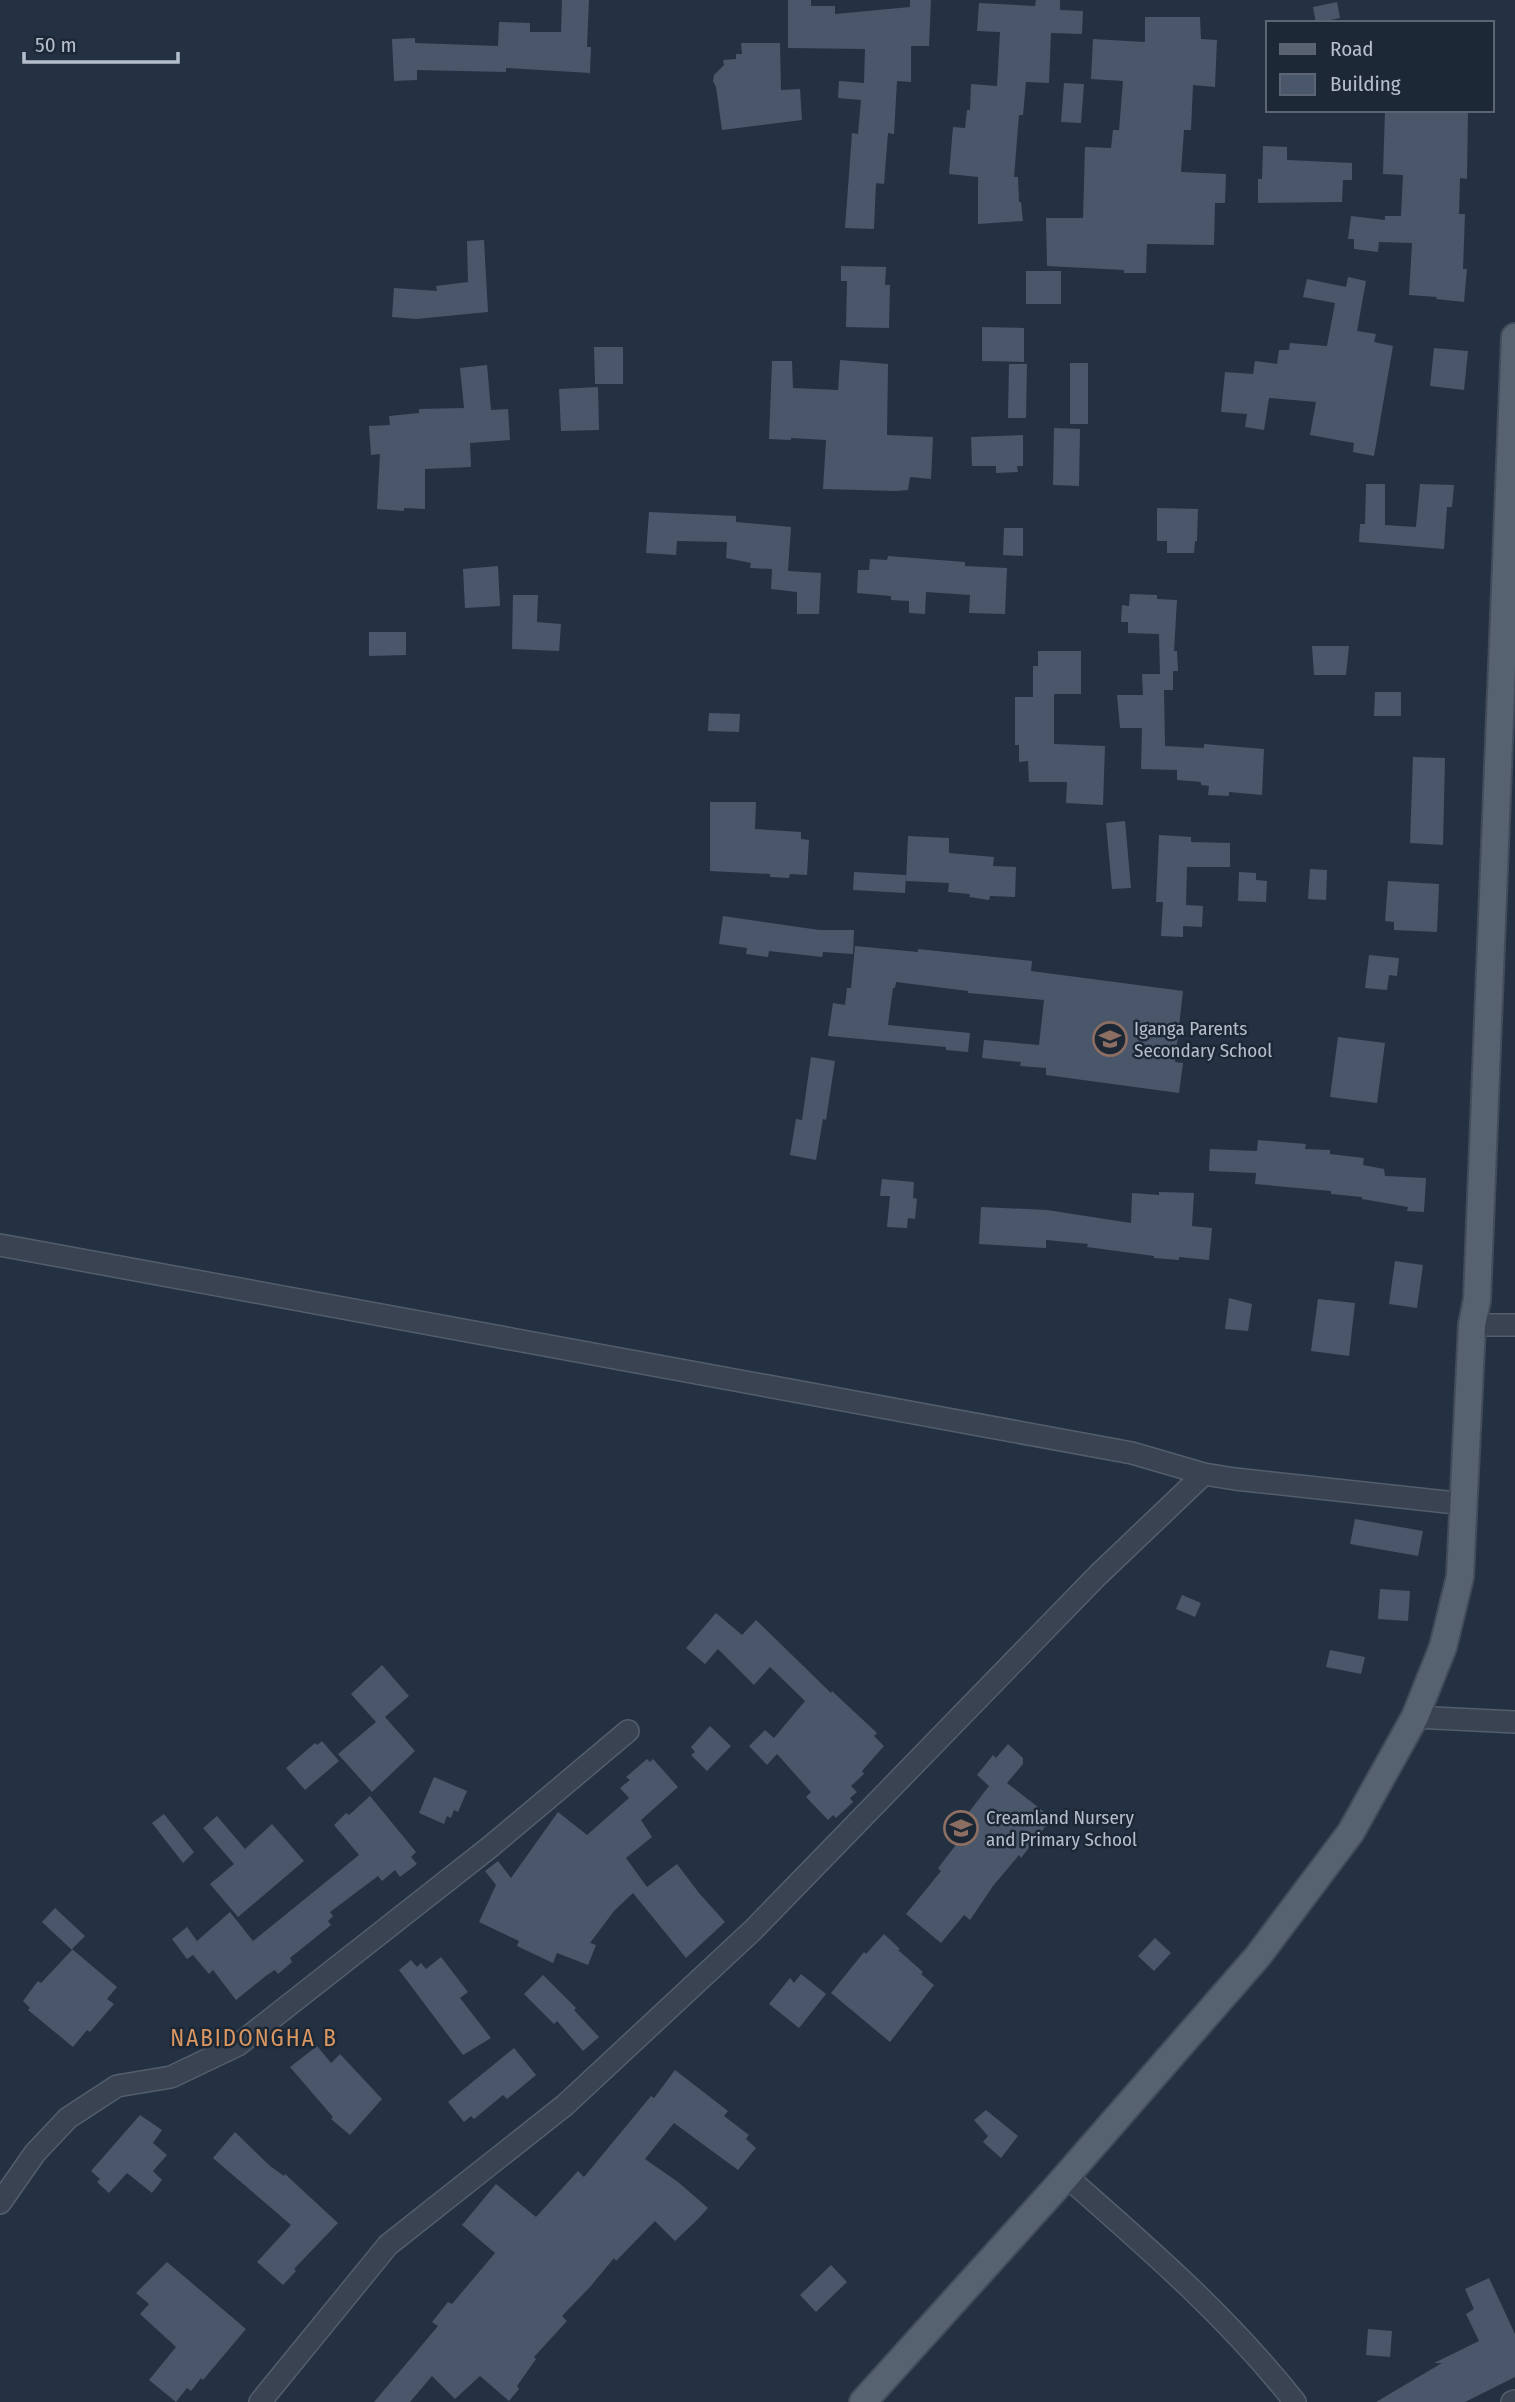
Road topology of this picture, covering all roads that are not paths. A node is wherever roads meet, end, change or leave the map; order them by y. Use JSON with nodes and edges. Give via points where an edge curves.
{"nodes":[{"id":1,"x":1515,"y":337,"type":"edge"},
{"id":2,"x":0,"y":1245,"type":"edge"},
{"id":3,"x":1472,"y":1325,"type":"junction"},
{"id":4,"x":1515,"y":1325,"type":"edge"},
{"id":5,"x":1204,"y":1474,"type":"junction"},
{"id":6,"x":1465,"y":1504,"type":"junction"},
{"id":7,"x":1415,"y":1717,"type":"junction"},
{"id":8,"x":1515,"y":1722,"type":"edge"},
{"id":9,"x":628,"y":1731,"type":"dead end"},
{"id":10,"x":1066,"y":2176,"type":"junction"},
{"id":11,"x":0,"y":2203,"type":"edge"},
{"id":12,"x":260,"y":2402,"type":"edge"},
{"id":13,"x":863,"y":2402,"type":"edge"},
{"id":14,"x":1295,"y":2402,"type":"edge"}],
"edges":[{"from":1,"to":3,"type":"main road","via":[[1478,1286]]},
{"from":2,"to":5,"type":"street","via":[[1132,1453]]},
{"from":3,"to":4,"type":"street"},
{"from":3,"to":6,"type":"main road"},
{"from":5,"to":6,"type":"street"},
{"from":5,"to":12,"type":"street","via":[[1098,1575],[753,1930],[565,2105],[388,2245]]},
{"from":6,"to":7,"type":"main road","via":[[1460,1577],[1443,1647]]},
{"from":7,"to":8,"type":"street"},
{"from":7,"to":10,"type":"main road","via":[[1351,1832],[1258,1956]]},
{"from":9,"to":11,"type":"street","via":[[490,1847],[238,2045],[171,2077],[117,2086],[68,2118],[35,2152]]},
{"from":10,"to":13,"type":"main road"},
{"from":10,"to":14,"type":"street","via":[[1165,2263],[1259,2357]]}]}
